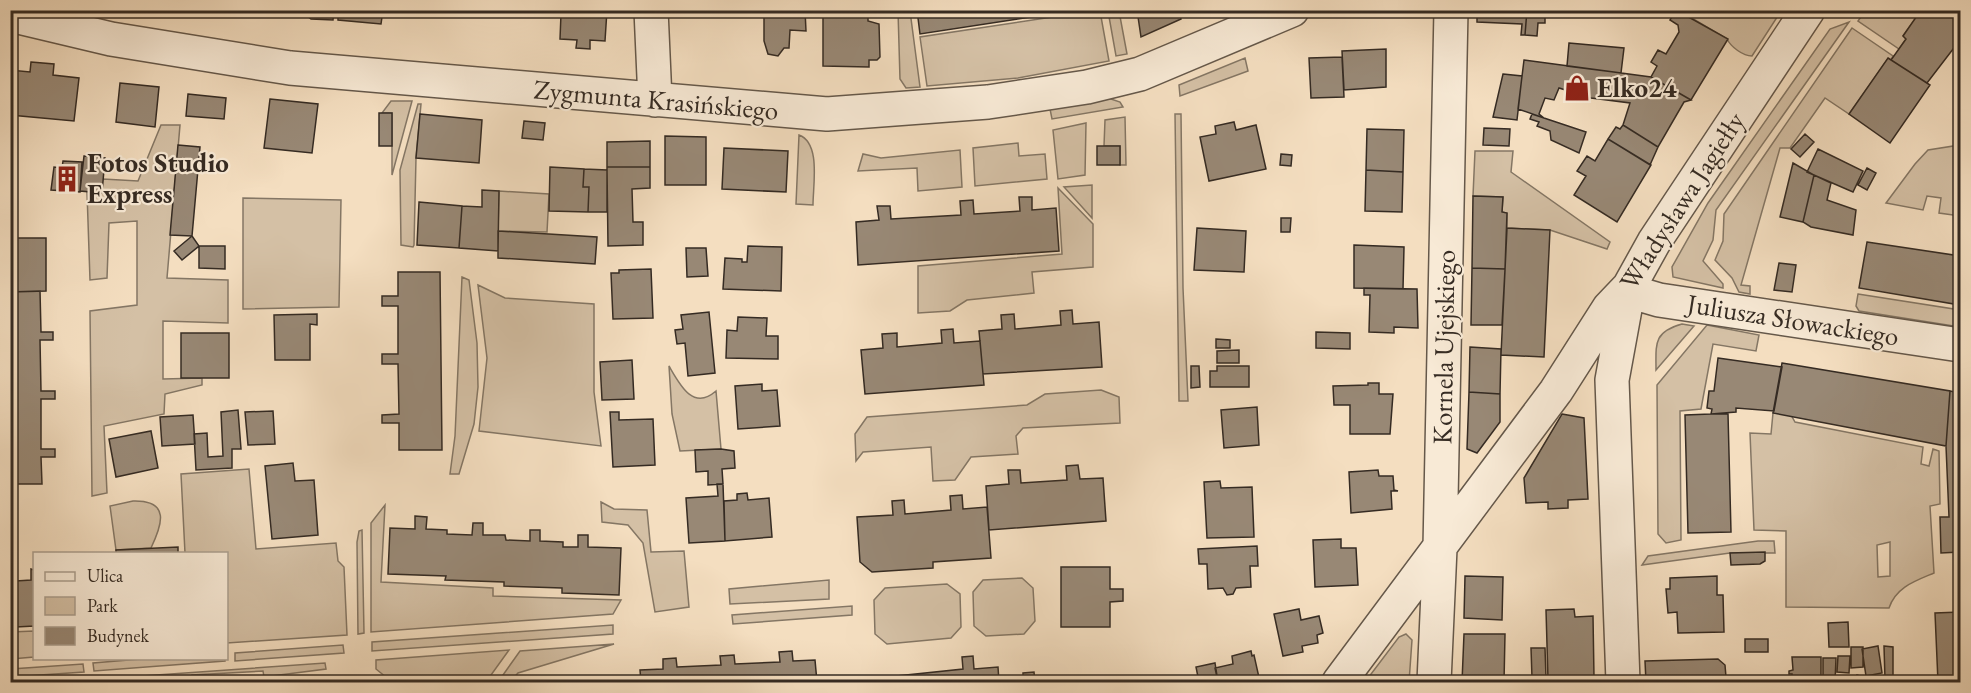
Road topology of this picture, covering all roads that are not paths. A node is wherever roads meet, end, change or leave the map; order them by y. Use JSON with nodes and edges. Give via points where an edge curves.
{"nodes":[{"id":1,"x":651,"y":10,"type":"edge"},
{"id":2,"x":1292,"y":10,"type":"edge"},
{"id":3,"x":1451,"y":10,"type":"edge"},
{"id":4,"x":1808,"y":10,"type":"edge"},
{"id":5,"x":10,"y":15,"type":"edge"},
{"id":6,"x":655,"y":100,"type":"junction"},
{"id":7,"x":1629,"y":287,"type":"junction"},
{"id":8,"x":1960,"y":345,"type":"edge"},
{"id":9,"x":1616,"y":357,"type":"junction"},
{"id":10,"x":1556,"y":391,"type":"junction"},
{"id":11,"x":1440,"y":548,"type":"junction"},
{"id":12,"x":1339,"y":682,"type":"edge"},
{"id":13,"x":1434,"y":682,"type":"edge"},
{"id":14,"x":1623,"y":682,"type":"edge"}],
"edges":[{"from":1,"to":6,"type":"street"},
{"from":2,"to":6,"type":"street","name":"Zygmunta Krasińskiego","via":[[1140,74],[1044,95],[827,114]]},
{"from":3,"to":11,"type":"street","name":"Kornela Ujejskiego"},
{"from":4,"to":7,"type":"street","name":"Władysława Jagiełły","via":[[1654,242]]},
{"from":5,"to":6,"type":"street","name":"Zygmunta Krasińskiego","via":[[100,37],[290,68]]},
{"from":7,"to":8,"type":"street","name":"Juliusza Słowackiego","via":[[1659,300]]},
{"from":7,"to":9,"type":"street"},
{"from":7,"to":10,"type":"street","name":"Władysława Jagiełły","via":[[1609,308]]},
{"from":9,"to":10,"type":"street","name":"Władysława Jagiełły"},
{"from":9,"to":14,"type":"street","via":[[1612,402]]},
{"from":10,"to":11,"type":"street","name":"Władysława Jagiełły"},
{"from":11,"to":12,"type":"street","name":"Władysława Jagiełły"},
{"from":11,"to":13,"type":"street","name":"Kornela Ujejskiego"}]}
